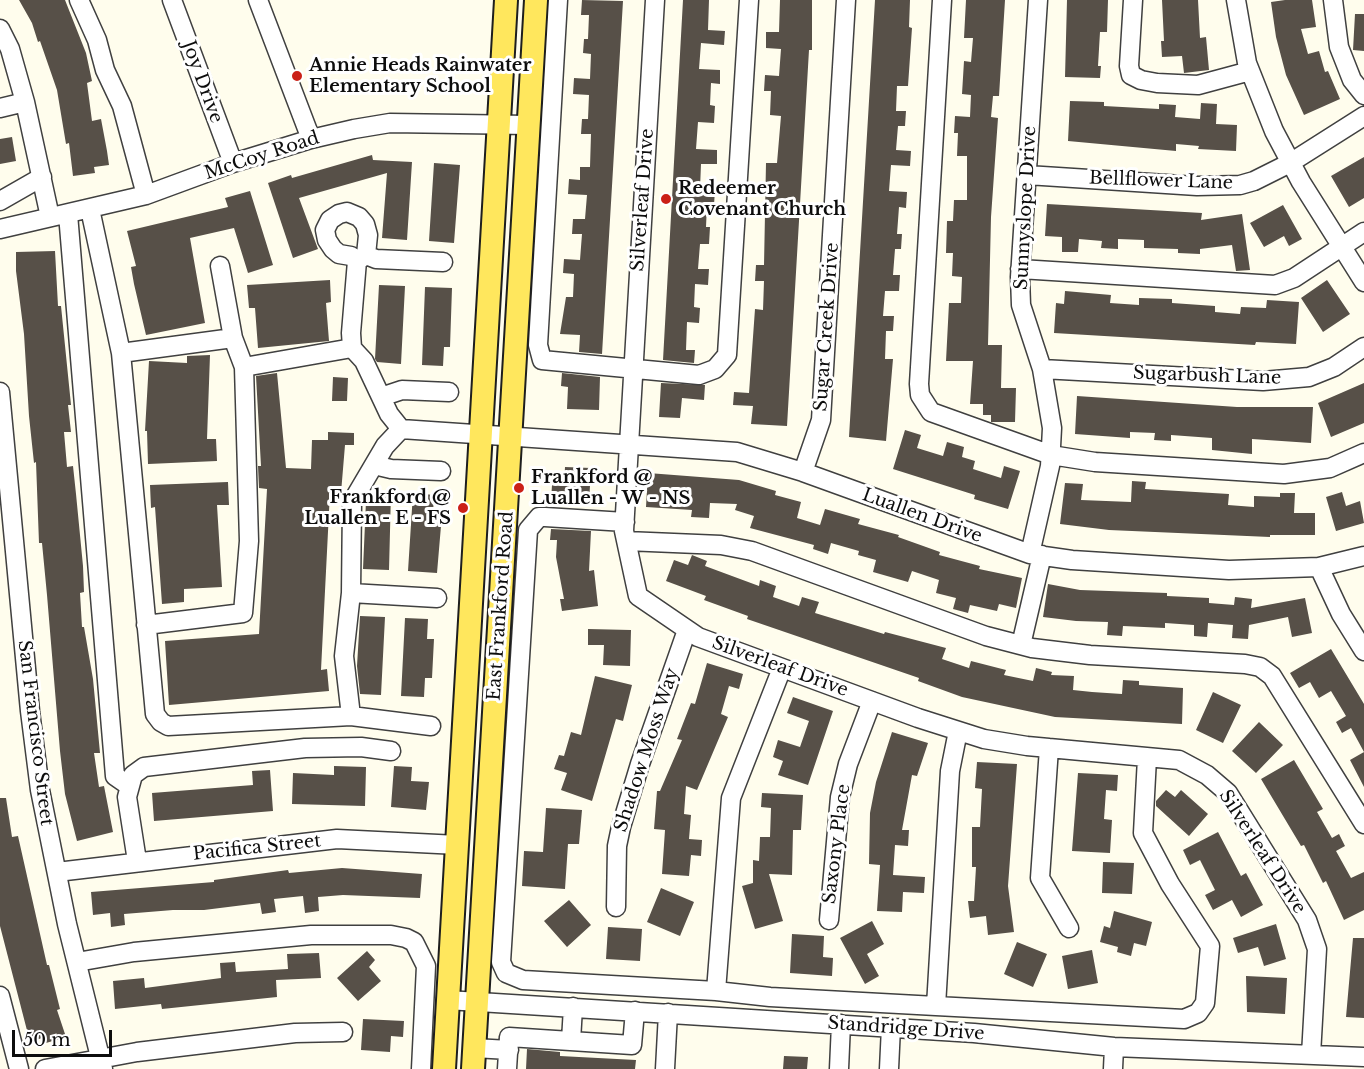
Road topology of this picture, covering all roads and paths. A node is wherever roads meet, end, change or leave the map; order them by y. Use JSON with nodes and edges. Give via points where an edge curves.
{"nodes":[{"id":1,"x":79,"y":0,"type":"edge"},
{"id":2,"x":172,"y":0,"type":"edge"},
{"id":3,"x":258,"y":0,"type":"edge"},
{"id":4,"x":506,"y":0,"type":"edge"},
{"id":5,"x":536,"y":0,"type":"edge"},
{"id":6,"x":558,"y":0,"type":"edge"},
{"id":7,"x":655,"y":0,"type":"edge"},
{"id":8,"x":749,"y":0,"type":"edge"},
{"id":9,"x":846,"y":0,"type":"edge"},
{"id":10,"x":942,"y":0,"type":"edge"},
{"id":11,"x":1038,"y":0,"type":"edge"},
{"id":12,"x":1133,"y":0,"type":"edge"},
{"id":13,"x":1236,"y":0,"type":"edge"},
{"id":14,"x":1333,"y":0,"type":"edge"},
{"id":15,"x":0,"y":29,"type":"edge"},
{"id":16,"x":1250,"y":71,"type":"junction"},
{"id":17,"x":1364,"y":95,"type":"edge"},
{"id":18,"x":25,"y":102,"type":"junction"},
{"id":19,"x":0,"y":108,"type":"edge"},
{"id":20,"x":1364,"y":116,"type":"edge"},
{"id":21,"x":529,"y":124,"type":"junction"},
{"id":22,"x":500,"y":125,"type":"junction"},
{"id":23,"x":311,"y":138,"type":"junction"},
{"id":24,"x":233,"y":163,"type":"junction"},
{"id":25,"x":1290,"y":163,"type":"junction"},
{"id":26,"x":1027,"y":175,"type":"junction"},
{"id":27,"x":42,"y":177,"type":"junction"},
{"id":28,"x":146,"y":195,"type":"junction"},
{"id":29,"x":0,"y":201,"type":"edge"},
{"id":30,"x":90,"y":209,"type":"junction"},
{"id":31,"x":59,"y":215,"type":"junction"},
{"id":32,"x":0,"y":229,"type":"edge"},
{"id":33,"x":1364,"y":232,"type":"edge"},
{"id":34,"x":1342,"y":247,"type":"junction"},
{"id":35,"x":443,"y":262,"type":"dead end"},
{"id":36,"x":220,"y":266,"type":"dead end"},
{"id":37,"x":1020,"y":269,"type":"junction"},
{"id":38,"x":1364,"y":282,"type":"edge"},
{"id":39,"x":233,"y":338,"type":"junction"},
{"id":40,"x":1364,"y":347,"type":"edge"},
{"id":41,"x":352,"y":348,"type":"junction"},
{"id":42,"x":122,"y":353,"type":"junction"},
{"id":43,"x":244,"y":366,"type":"junction"},
{"id":44,"x":1042,"y":369,"type":"junction"},
{"id":45,"x":632,"y":370,"type":"junction"},
{"id":46,"x":0,"y":392,"type":"edge"},
{"id":47,"x":449,"y":392,"type":"dead end"},
{"id":48,"x":381,"y":397,"type":"junction"},
{"id":49,"x":401,"y":429,"type":"junction"},
{"id":50,"x":482,"y":434,"type":"junction"},
{"id":51,"x":511,"y":436,"type":"junction"},
{"id":52,"x":627,"y":444,"type":"junction"},
{"id":53,"x":1364,"y":453,"type":"edge"},
{"id":54,"x":1051,"y":455,"type":"junction"},
{"id":55,"x":374,"y":465,"type":"junction"},
{"id":56,"x":441,"y":471,"type":"dead end"},
{"id":57,"x":803,"y":472,"type":"junction"},
{"id":58,"x":625,"y":522,"type":"junction"},
{"id":59,"x":626,"y":541,"type":"junction"},
{"id":60,"x":1036,"y":555,"type":"junction"},
{"id":61,"x":1364,"y":556,"type":"edge"},
{"id":62,"x":1319,"y":567,"type":"junction"},
{"id":63,"x":351,"y":593,"type":"junction"},
{"id":64,"x":437,"y":598,"type":"dead end"},
{"id":65,"x":146,"y":625,"type":"junction"},
{"id":66,"x":687,"y":630,"type":"junction"},
{"id":67,"x":1021,"y":645,"type":"junction"},
{"id":68,"x":1364,"y":651,"type":"edge"},
{"id":69,"x":782,"y":668,"type":"junction"},
{"id":70,"x":872,"y":700,"type":"junction"},
{"id":71,"x":351,"y":716,"type":"junction"},
{"id":72,"x":430,"y":726,"type":"dead end"},
{"id":73,"x":958,"y":731,"type":"junction"},
{"id":74,"x":1049,"y":748,"type":"junction"},
{"id":75,"x":391,"y":751,"type":"dead end"},
{"id":76,"x":1147,"y":758,"type":"junction"},
{"id":77,"x":128,"y":785,"type":"junction"},
{"id":78,"x":1364,"y":824,"type":"edge"},
{"id":79,"x":458,"y":845,"type":"junction"},
{"id":80,"x":137,"y":861,"type":"junction"},
{"id":81,"x":57,"y":872,"type":"junction"},
{"id":82,"x":616,"y":907,"type":"dead end"},
{"id":83,"x":829,"y":920,"type":"dead end"},
{"id":84,"x":1069,"y":928,"type":"dead end"},
{"id":85,"x":77,"y":962,"type":"junction"},
{"id":86,"x":716,"y":991,"type":"junction"},
{"id":87,"x":0,"y":996,"type":"edge"},
{"id":88,"x":447,"y":1000,"type":"junction"},
{"id":89,"x":477,"y":1001,"type":"junction"},
{"id":90,"x":936,"y":1006,"type":"junction"},
{"id":91,"x":573,"y":1007,"type":"junction"},
{"id":92,"x":635,"y":1011,"type":"junction"},
{"id":93,"x":669,"y":1013,"type":"junction"},
{"id":94,"x":841,"y":1024,"type":"junction"},
{"id":95,"x":891,"y":1027,"type":"junction"},
{"id":96,"x":343,"y":1032,"type":"dead end"},
{"id":97,"x":571,"y":1041,"type":"junction"},
{"id":98,"x":1114,"y":1047,"type":"junction"},
{"id":99,"x":508,"y":1050,"type":"junction"},
{"id":100,"x":1311,"y":1055,"type":"junction"},
{"id":101,"x":1364,"y":1057,"type":"edge"},
{"id":102,"x":474,"y":1059,"type":"edge"},
{"id":103,"x":102,"y":1063,"type":"edge"},
{"id":104,"x":19,"y":1069,"type":"edge"},
{"id":105,"x":45,"y":1069,"type":"edge"},
{"id":106,"x":421,"y":1069,"type":"edge"},
{"id":107,"x":444,"y":1069,"type":"edge"},
{"id":108,"x":507,"y":1069,"type":"edge"},
{"id":109,"x":665,"y":1069,"type":"edge"},
{"id":110,"x":839,"y":1069,"type":"edge"},
{"id":111,"x":889,"y":1069,"type":"edge"},
{"id":112,"x":1113,"y":1069,"type":"edge"}],
"edges":[{"from":1,"to":28,"type":"street","via":[[123,106]]},
{"from":2,"to":24,"type":"street","name":"Joy Drive"},
{"from":3,"to":23,"type":"street"},
{"from":4,"to":22,"type":"main road","name":"East Frankford Road"},
{"from":5,"to":21,"type":"main road","name":"East Frankford Road"},
{"from":6,"to":45,"type":"street","via":[[538,345],[542,360]]},
{"from":7,"to":45,"type":"street","name":"Silverleaf Drive"},
{"from":8,"to":45,"type":"street","via":[[727,355],[708,374]]},
{"from":9,"to":57,"type":"street","name":"Sugar Creek Drive","via":[[821,420]]},
{"from":10,"to":54,"type":"street","via":[[920,396],[931,412],[941,417]]},
{"from":11,"to":26,"type":"street","name":"Sunnyslope Drive"},
{"from":12,"to":16,"type":"street","via":[[1131,75],[1156,83],[1198,85]]},
{"from":13,"to":16,"type":"street"},
{"from":14,"to":17,"type":"street","via":[[1339,47],[1352,80]]},
{"from":15,"to":18,"type":"street"},
{"from":16,"to":25,"type":"street"},
{"from":18,"to":19,"type":"street"},
{"from":18,"to":27,"type":"street"},
{"from":20,"to":25,"type":"street","name":"Bellflower Lane"},
{"from":21,"to":22,"type":"street","name":"McCoy Road"},
{"from":21,"to":51,"type":"main road","name":"East Frankford Road"},
{"from":22,"to":23,"type":"street","name":"McCoy Road","via":[[390,123]]},
{"from":22,"to":50,"type":"main road","name":"East Frankford Road"},
{"from":23,"to":24,"type":"street","name":"McCoy Road"},
{"from":24,"to":28,"type":"street","name":"McCoy Road"},
{"from":25,"to":26,"type":"street","name":"Bellflower Lane","via":[[1254,182],[1197,186]]},
{"from":25,"to":34,"type":"street"},
{"from":26,"to":37,"type":"street","name":"Sunnyslope Drive"},
{"from":27,"to":29,"type":"street"},
{"from":27,"to":31,"type":"street"},
{"from":28,"to":30,"type":"street","name":"McCoy Road"},
{"from":30,"to":31,"type":"street","name":"McCoy Road"},
{"from":30,"to":42,"type":"street"},
{"from":31,"to":32,"type":"street","name":"McCoy Road"},
{"from":31,"to":77,"type":"street","via":[[115,776]]},
{"from":33,"to":34,"type":"street"},
{"from":34,"to":37,"type":"street","via":[[1294,278],[1275,285]]},
{"from":34,"to":38,"type":"street"},
{"from":35,"to":41,"type":"street","via":[[362,258]]},
{"from":36,"to":39,"type":"street"},
{"from":37,"to":44,"type":"street","name":"Sunnyslope Drive","via":[[1020,305]]},
{"from":39,"to":42,"type":"street"},
{"from":39,"to":43,"type":"street"},
{"from":40,"to":44,"type":"street","name":"Sugarbush Lane","via":[[1334,367],[1309,377],[1275,380]]},
{"from":41,"to":43,"type":"street"},
{"from":41,"to":48,"type":"street","via":[[364,361]]},
{"from":42,"to":65,"type":"street"},
{"from":43,"to":65,"type":"street","via":[[249,541],[243,613]]},
{"from":44,"to":54,"type":"street","name":"Sunnyslope Drive","via":[[1052,428]]},
{"from":45,"to":52,"type":"street","name":"Silverleaf Drive"},
{"from":46,"to":81,"type":"street","name":"San Francisco Street","via":[[30,711],[40,790]]},
{"from":47,"to":48,"type":"street","via":[[402,390]]},
{"from":48,"to":49,"type":"street"},
{"from":49,"to":50,"type":"street","name":"Luallen Drive"},
{"from":49,"to":55,"type":"street"},
{"from":50,"to":51,"type":"street","name":"Luallen Drive"},
{"from":50,"to":79,"type":"main road","name":"East Frankford Road"},
{"from":51,"to":52,"type":"street","name":"Luallen Drive"},
{"from":51,"to":89,"type":"main road","name":"East Frankford Road"},
{"from":52,"to":57,"type":"street","name":"Luallen Drive","via":[[737,452]]},
{"from":52,"to":58,"type":"street","name":"Silverleaf Drive"},
{"from":53,"to":54,"type":"street","via":[[1330,468],[1284,474],[1095,462]]},
{"from":54,"to":60,"type":"street","name":"Sunnyslope Drive"},
{"from":55,"to":56,"type":"street"},
{"from":55,"to":63,"type":"street","via":[[352,501]]},
{"from":57,"to":60,"type":"street","name":"Luallen Drive"},
{"from":58,"to":59,"type":"street","name":"Silverleaf Drive"},
{"from":58,"to":86,"type":"street","via":[[539,517],[528,530],[501,962],[506,973],[523,980]]},
{"from":59,"to":66,"type":"street","name":"Silverleaf Drive","via":[[638,596]]},
{"from":59,"to":67,"type":"street","via":[[721,545],[752,551],[935,619]]},
{"from":60,"to":62,"type":"street","name":"Luallen Drive","via":[[1229,570]]},
{"from":60,"to":67,"type":"street","name":"Sunnyslope Drive"},
{"from":61,"to":62,"type":"street","name":"Luallen Drive"},
{"from":62,"to":68,"type":"street"},
{"from":63,"to":64,"type":"street"},
{"from":63,"to":71,"type":"street","via":[[344,656]]},
{"from":65,"to":71,"type":"street","via":[[155,714],[168,726]]},
{"from":66,"to":69,"type":"street","name":"Silverleaf Drive"},
{"from":66,"to":82,"type":"street","name":"Shadow Moss Way","via":[[621,827]]},
{"from":67,"to":78,"type":"street","via":[[1090,655],[1260,667],[1272,675]]},
{"from":69,"to":70,"type":"street","name":"Silverleaf Drive"},
{"from":69,"to":86,"type":"street","via":[[731,798]]},
{"from":70,"to":73,"type":"street","name":"Silverleaf Drive"},
{"from":70,"to":83,"type":"street","name":"Saxony Place","via":[[840,797]]},
{"from":71,"to":72,"type":"street"},
{"from":73,"to":74,"type":"street","name":"Silverleaf Drive","via":[[984,739]]},
{"from":73,"to":90,"type":"street","via":[[950,771]]},
{"from":74,"to":76,"type":"street","name":"Silverleaf Drive"},
{"from":74,"to":84,"type":"street","via":[[1040,878]]},
{"from":75,"to":77,"type":"street","via":[[305,748],[157,765],[144,767]]},
{"from":76,"to":90,"type":"street","via":[[1143,833],[1210,946],[1205,1003],[1198,1014],[1184,1019]]},
{"from":76,"to":100,"type":"street","name":"Silverleaf Drive","via":[[1179,760],[1228,793],[1307,920],[1317,949]]},
{"from":77,"to":80,"type":"street"},
{"from":79,"to":80,"type":"street","name":"Pacifica Street","via":[[337,839]]},
{"from":79,"to":88,"type":"main road","name":"East Frankford Road"},
{"from":80,"to":81,"type":"street","name":"Pacifica Street"},
{"from":81,"to":85,"type":"street","name":"San Francisco Street"},
{"from":85,"to":103,"type":"street","name":"San Francisco Street"},
{"from":85,"to":106,"type":"street","via":[[135,952],[311,935],[406,938],[414,942],[426,966]]},
{"from":86,"to":90,"type":"street"},
{"from":87,"to":104,"type":"street"},
{"from":88,"to":89,"type":"street","name":"Standridge Drive"},
{"from":88,"to":107,"type":"main road","name":"East Frankford Road"},
{"from":89,"to":91,"type":"street","name":"Standridge Drive"},
{"from":89,"to":102,"type":"main road","name":"East Frankford Road"},
{"from":91,"to":92,"type":"street","name":"Standridge Drive"},
{"from":91,"to":97,"type":"street"},
{"from":92,"to":93,"type":"street","name":"Standridge Drive"},
{"from":92,"to":97,"type":"street","via":[[632,1045]]},
{"from":93,"to":94,"type":"street","name":"Standridge Drive"},
{"from":93,"to":109,"type":"street"},
{"from":94,"to":95,"type":"street","name":"Standridge Drive"},
{"from":94,"to":110,"type":"street"},
{"from":95,"to":98,"type":"street","name":"Standridge Drive"},
{"from":95,"to":111,"type":"street"},
{"from":96,"to":103,"type":"street","via":[[295,1034]]},
{"from":97,"to":99,"type":"street","via":[[509,1037]]},
{"from":98,"to":100,"type":"street","name":"Standridge Drive"},
{"from":98,"to":112,"type":"street"},
{"from":99,"to":102,"type":"street"},
{"from":99,"to":108,"type":"street"},
{"from":100,"to":101,"type":"street","name":"Standridge Drive"},
{"from":103,"to":105,"type":"street"}]}
